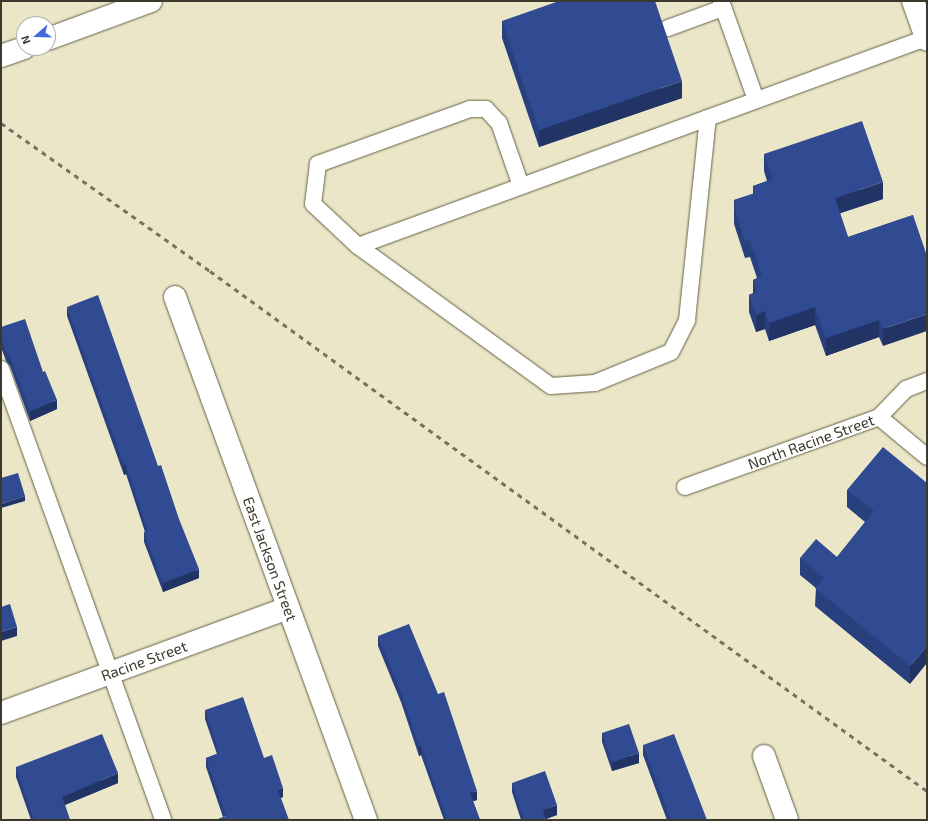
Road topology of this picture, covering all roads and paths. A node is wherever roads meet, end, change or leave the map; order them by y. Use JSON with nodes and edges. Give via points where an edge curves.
{"nodes":[{"id":1,"x":151,"y":1,"type":"edge"},
{"id":2,"x":913,"y":1,"type":"edge"},
{"id":3,"x":722,"y":4,"type":"edge"},
{"id":4,"x":668,"y":28,"type":"dead end"},
{"id":5,"x":56,"y":36,"type":"edge"},
{"id":6,"x":927,"y":39,"type":"edge"},
{"id":7,"x":16,"y":51,"type":"edge"},
{"id":8,"x":1,"y":56,"type":"edge"},
{"id":9,"x":756,"y":100,"type":"junction"},
{"id":10,"x":708,"y":118,"type":"junction"},
{"id":11,"x":521,"y":186,"type":"junction"},
{"id":12,"x":358,"y":246,"type":"junction"},
{"id":13,"x":175,"y":297,"type":"dead end"},
{"id":14,"x":1,"y":369,"type":"edge"},
{"id":15,"x":927,"y":381,"type":"edge"},
{"id":16,"x":879,"y":418,"type":"junction"},
{"id":17,"x":927,"y":457,"type":"edge"},
{"id":18,"x":685,"y":487,"type":"dead end"},
{"id":19,"x":288,"y":608,"type":"junction"},
{"id":20,"x":110,"y":673,"type":"junction"},
{"id":21,"x":1,"y":713,"type":"edge"},
{"id":22,"x":764,"y":756,"type":"dead end"},
{"id":23,"x":163,"y":820,"type":"edge"},
{"id":24,"x":366,"y":820,"type":"edge"},
{"id":25,"x":787,"y":820,"type":"edge"}],
"edges":[{"from":1,"to":5,"type":"street"},
{"from":2,"to":6,"type":"street"},
{"from":3,"to":4,"type":"lane"},
{"from":3,"to":9,"type":"lane"},
{"from":6,"to":9,"type":"lane"},
{"from":7,"to":8,"type":"street"},
{"from":9,"to":10,"type":"lane"},
{"from":10,"to":11,"type":"lane"},
{"from":10,"to":12,"type":"lane","via":[[687,320],[671,352],[595,383],[551,386]]},
{"from":11,"to":12,"type":"lane"},
{"from":11,"to":12,"type":"lane","via":[[499,123],[486,109],[470,109],[318,164],[313,204]]},
{"from":13,"to":19,"type":"street","name":"East Jackson Street"},
{"from":14,"to":20,"type":"lane"},
{"from":15,"to":16,"type":"lane","name":"North Racine Street","via":[[906,389]]},
{"from":16,"to":17,"type":"lane"},
{"from":16,"to":18,"type":"lane","name":"North Racine Street"},
{"from":19,"to":20,"type":"street","name":"Racine Street"},
{"from":19,"to":24,"type":"street","name":"East Jackson Street"},
{"from":20,"to":21,"type":"street","name":"Racine Street"},
{"from":20,"to":23,"type":"lane"},
{"from":22,"to":25,"type":"street"}]}
